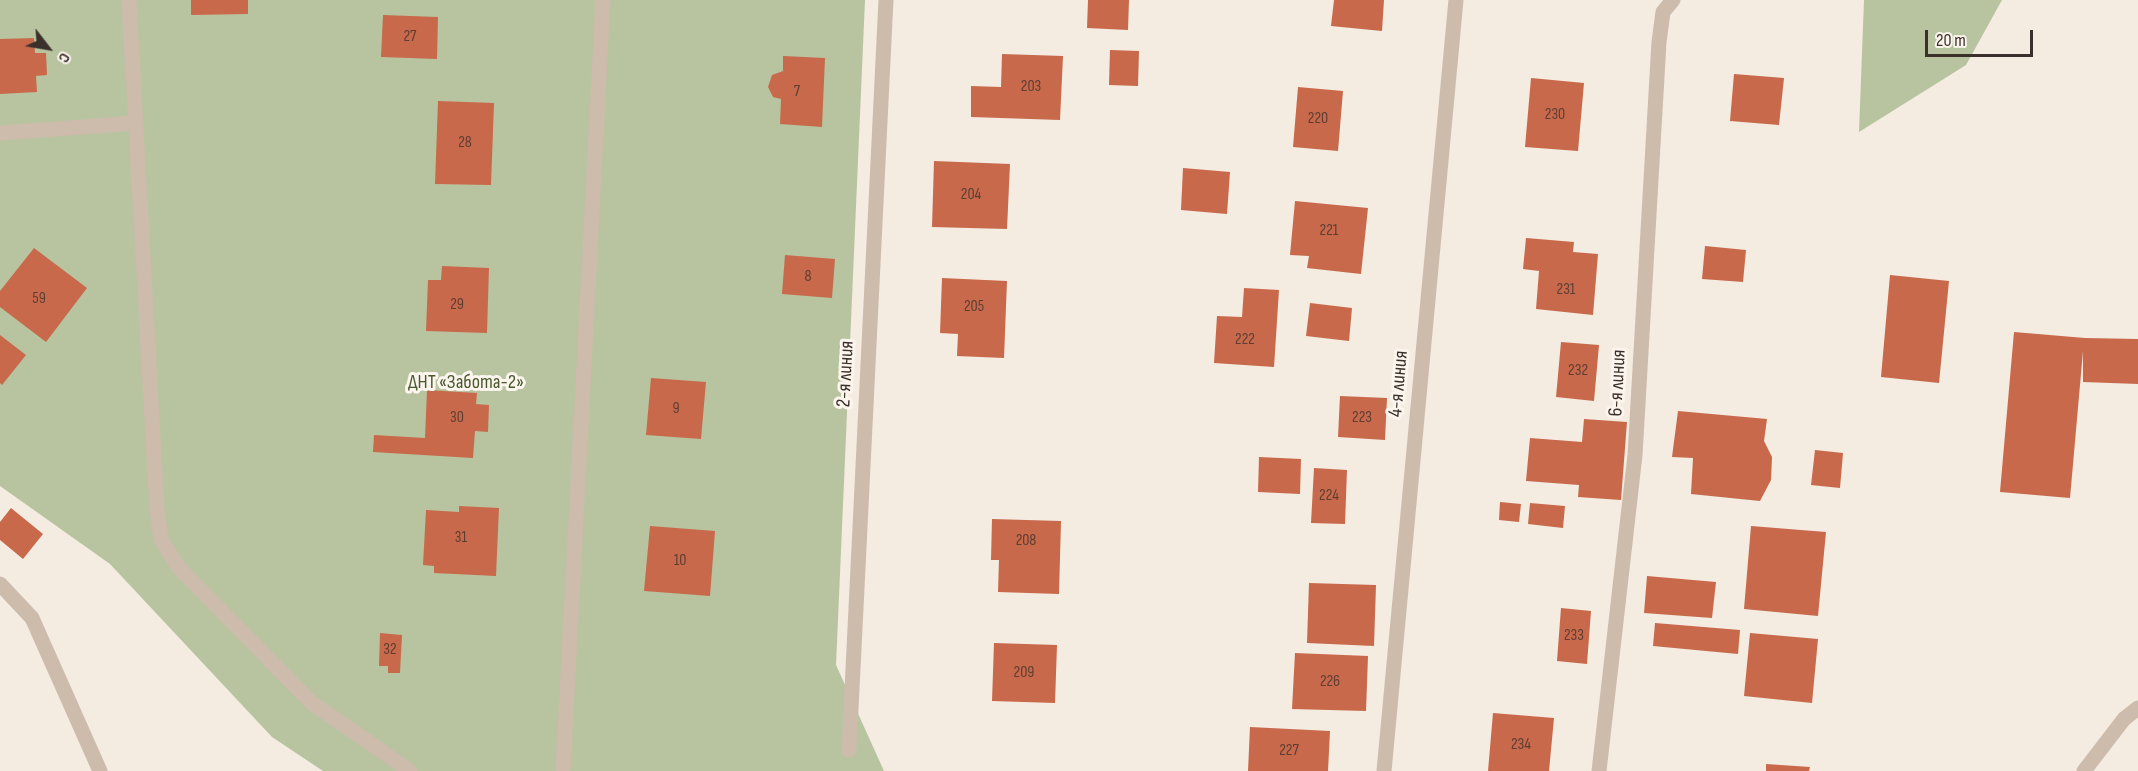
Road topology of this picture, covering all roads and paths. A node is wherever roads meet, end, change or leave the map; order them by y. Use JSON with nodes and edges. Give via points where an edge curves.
{"nodes":[{"id":1,"x":129,"y":0,"type":"edge"},
{"id":2,"x":603,"y":0,"type":"edge"},
{"id":3,"x":886,"y":0,"type":"edge"},
{"id":4,"x":1456,"y":0,"type":"edge"},
{"id":5,"x":1674,"y":0,"type":"edge"},
{"id":6,"x":136,"y":123,"type":"junction"},
{"id":7,"x":0,"y":133,"type":"edge"},
{"id":8,"x":0,"y":584,"type":"edge"},
{"id":9,"x":2138,"y":708,"type":"edge"},
{"id":10,"x":849,"y":750,"type":"dead end"},
{"id":11,"x":100,"y":771,"type":"edge"},
{"id":12,"x":410,"y":771,"type":"edge"},
{"id":13,"x":563,"y":771,"type":"edge"},
{"id":14,"x":1384,"y":771,"type":"edge"},
{"id":15,"x":1599,"y":771,"type":"edge"},
{"id":16,"x":2084,"y":771,"type":"edge"}],
"edges":[{"from":1,"to":6,"type":"street"},
{"from":2,"to":13,"type":"street"},
{"from":3,"to":10,"type":"street","name":"2-я линия"},
{"from":4,"to":14,"type":"street","name":"4-я линия"},
{"from":5,"to":15,"type":"street","name":"6-я линия","via":[[1663,12],[1659,42],[1635,455]]},
{"from":6,"to":7,"type":"street"},
{"from":6,"to":12,"type":"street","via":[[161,539],[179,568],[312,704]]},
{"from":8,"to":11,"type":"street","via":[[32,618]]},
{"from":9,"to":16,"type":"street"}]}
